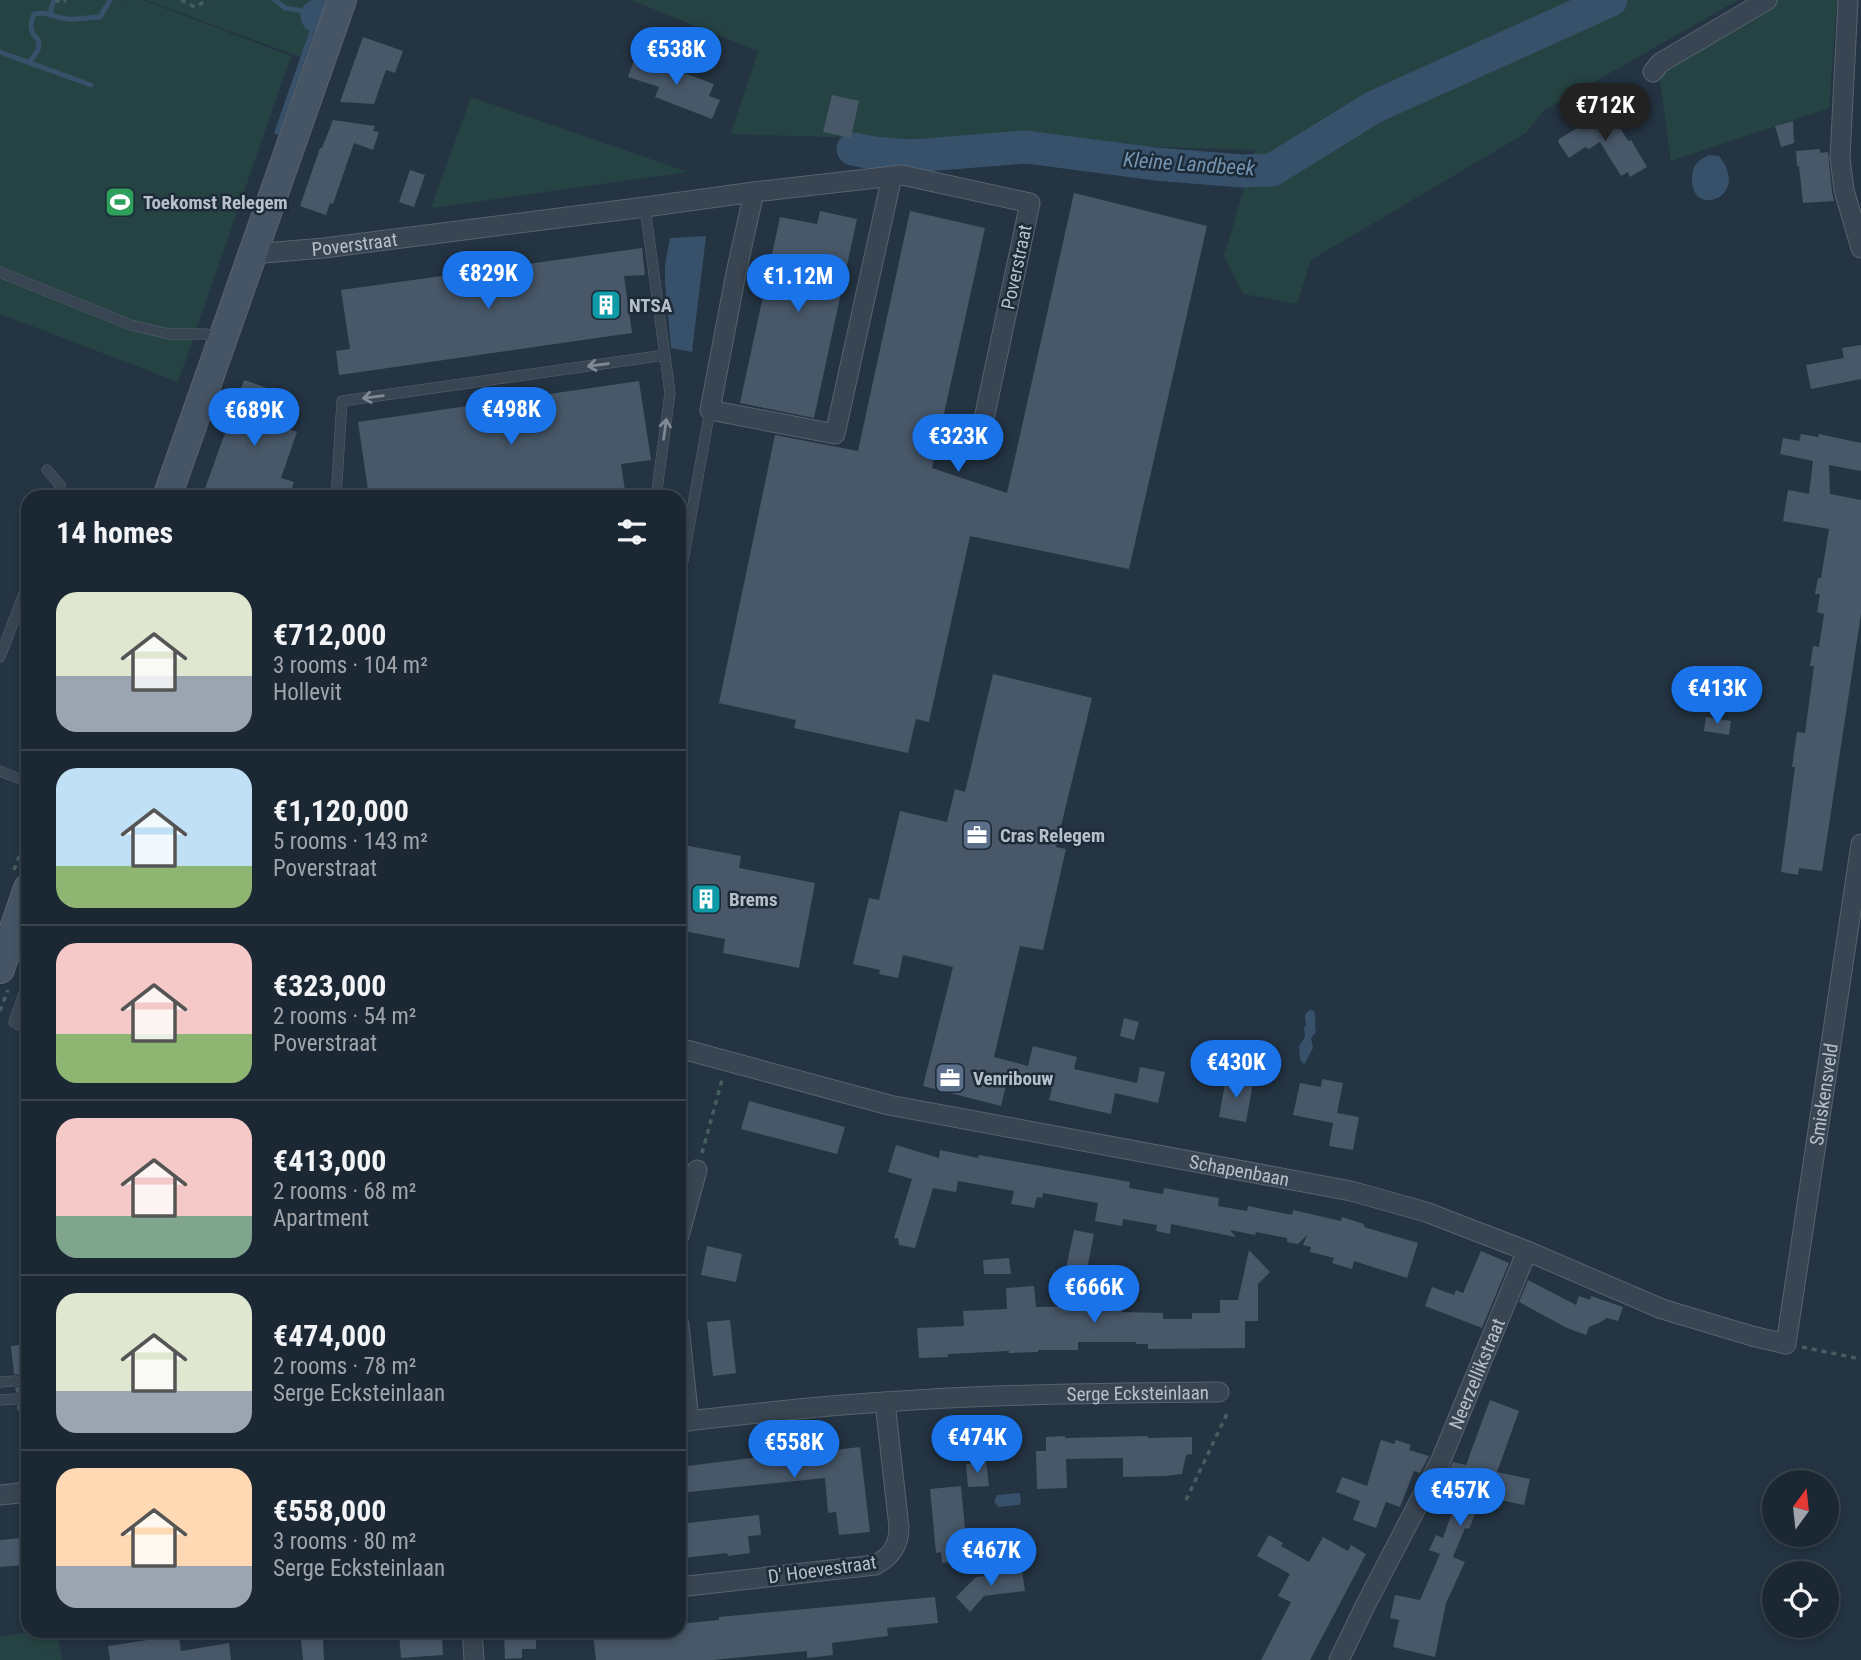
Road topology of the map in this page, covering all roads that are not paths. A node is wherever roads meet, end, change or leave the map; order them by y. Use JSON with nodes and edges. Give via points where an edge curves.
{"nodes":[{"id":1,"x":1767,"y":0,"type":"edge"},
{"id":2,"x":1848,"y":0,"type":"edge"},
{"id":3,"x":340,"y":6,"type":"edge"},
{"id":4,"x":1653,"y":72,"type":"dead end"},
{"id":5,"x":892,"y":176,"type":"junction"},
{"id":6,"x":754,"y":192,"type":"junction"},
{"id":7,"x":645,"y":207,"type":"junction"},
{"id":8,"x":1861,"y":248,"type":"edge"},
{"id":9,"x":254,"y":251,"type":"junction"},
{"id":10,"x":0,"y":272,"type":"edge"},
{"id":11,"x":222,"y":339,"type":"junction"},
{"id":12,"x":665,"y":355,"type":"junction"},
{"id":13,"x":710,"y":410,"type":"junction"},
{"id":14,"x":982,"y":428,"type":"dead end"},
{"id":15,"x":47,"y":470,"type":"dead end"},
{"id":16,"x":59,"y":490,"type":"edge"},
{"id":17,"x":169,"y":490,"type":"edge"},
{"id":18,"x":336,"y":490,"type":"edge"},
{"id":19,"x":657,"y":490,"type":"edge"},
{"id":20,"x":686,"y":544,"type":"edge"},
{"id":21,"x":21,"y":602,"type":"edge"},
{"id":22,"x":0,"y":657,"type":"edge"},
{"id":23,"x":0,"y":771,"type":"edge"},
{"id":24,"x":21,"y":779,"type":"edge"},
{"id":25,"x":1861,"y":844,"type":"edge"},
{"id":26,"x":21,"y":900,"type":"edge"},
{"id":27,"x":0,"y":969,"type":"edge"},
{"id":28,"x":21,"y":1002,"type":"edge"},
{"id":29,"x":21,"y":1026,"type":"edge"},
{"id":30,"x":686,"y":1050,"type":"edge"},
{"id":31,"x":697,"y":1170,"type":"road end"},
{"id":32,"x":686,"y":1210,"type":"edge"},
{"id":33,"x":1527,"y":1251,"type":"junction"},
{"id":34,"x":1786,"y":1344,"type":"joint"},
{"id":35,"x":15,"y":1381,"type":"dead end"},
{"id":36,"x":0,"y":1382,"type":"edge"},
{"id":37,"x":1219,"y":1392,"type":"road end"},
{"id":38,"x":16,"y":1399,"type":"dead end"},
{"id":39,"x":0,"y":1400,"type":"edge"},
{"id":40,"x":886,"y":1402,"type":"junction"},
{"id":41,"x":686,"y":1422,"type":"edge"},
{"id":42,"x":21,"y":1493,"type":"edge"},
{"id":43,"x":0,"y":1495,"type":"edge"},
{"id":44,"x":686,"y":1586,"type":"edge"},
{"id":45,"x":472,"y":1638,"type":"edge"},
{"id":46,"x":474,"y":1660,"type":"edge"},
{"id":47,"x":1339,"y":1660,"type":"edge"}],
"edges":[{"from":1,"to":4,"type":"street","via":[[1660,63]]},
{"from":2,"to":8,"type":"street","via":[[1840,158]]},
{"from":3,"to":9,"type":"street"},
{"from":5,"to":6,"type":"street","name":"Poverstraat"},
{"from":5,"to":13,"type":"street","via":[[835,434]]},
{"from":5,"to":14,"type":"street","name":"Poverstraat","via":[[1030,203]]},
{"from":6,"to":7,"type":"street","name":"Poverstraat"},
{"from":6,"to":13,"type":"street"},
{"from":7,"to":9,"type":"street","name":"Poverstraat","via":[[324,248]]},
{"from":7,"to":12,"type":"lane"},
{"from":9,"to":11,"type":"street"},
{"from":10,"to":11,"type":"lane","via":[[131,325]]},
{"from":11,"to":17,"type":"street"},
{"from":12,"to":18,"type":"lane","one_way":true,"via":[[342,401]]},
{"from":19,"to":12,"type":"lane","one_way":true,"via":[[670,393]]},
{"from":13,"to":20,"type":"lane"},
{"from":15,"to":16,"type":"lane"},
{"from":21,"to":22,"type":"lane"},
{"from":23,"to":24,"type":"lane"},
{"from":25,"to":34,"type":"street","name":"Smiskensveld"},
{"from":26,"to":27,"type":"street"},
{"from":28,"to":29,"type":"lane","via":[[14,1022]]},
{"from":30,"to":33,"type":"street","name":"Schapenbaan","via":[[889,1105],[1351,1191],[1426,1212]]},
{"from":31,"to":32,"type":"street"},
{"from":33,"to":34,"type":"street","name":"Schapenbaan","via":[[1662,1309]]},
{"from":33,"to":47,"type":"street","name":"Neerzellikstraat","via":[[1441,1460]]},
{"from":35,"to":36,"type":"lane"},
{"from":37,"to":40,"type":"street","name":"Serge Ecksteinlaan","via":[[1067,1393]]},
{"from":38,"to":39,"type":"lane"},
{"from":40,"to":41,"type":"street","name":"Serge Ecksteinlaan"},
{"from":40,"to":44,"type":"street","name":"D' Hoevestraat","via":[[899,1527],[897,1544],[885,1560],[875,1565]]},
{"from":42,"to":43,"type":"street"},
{"from":45,"to":46,"type":"street"}]}
